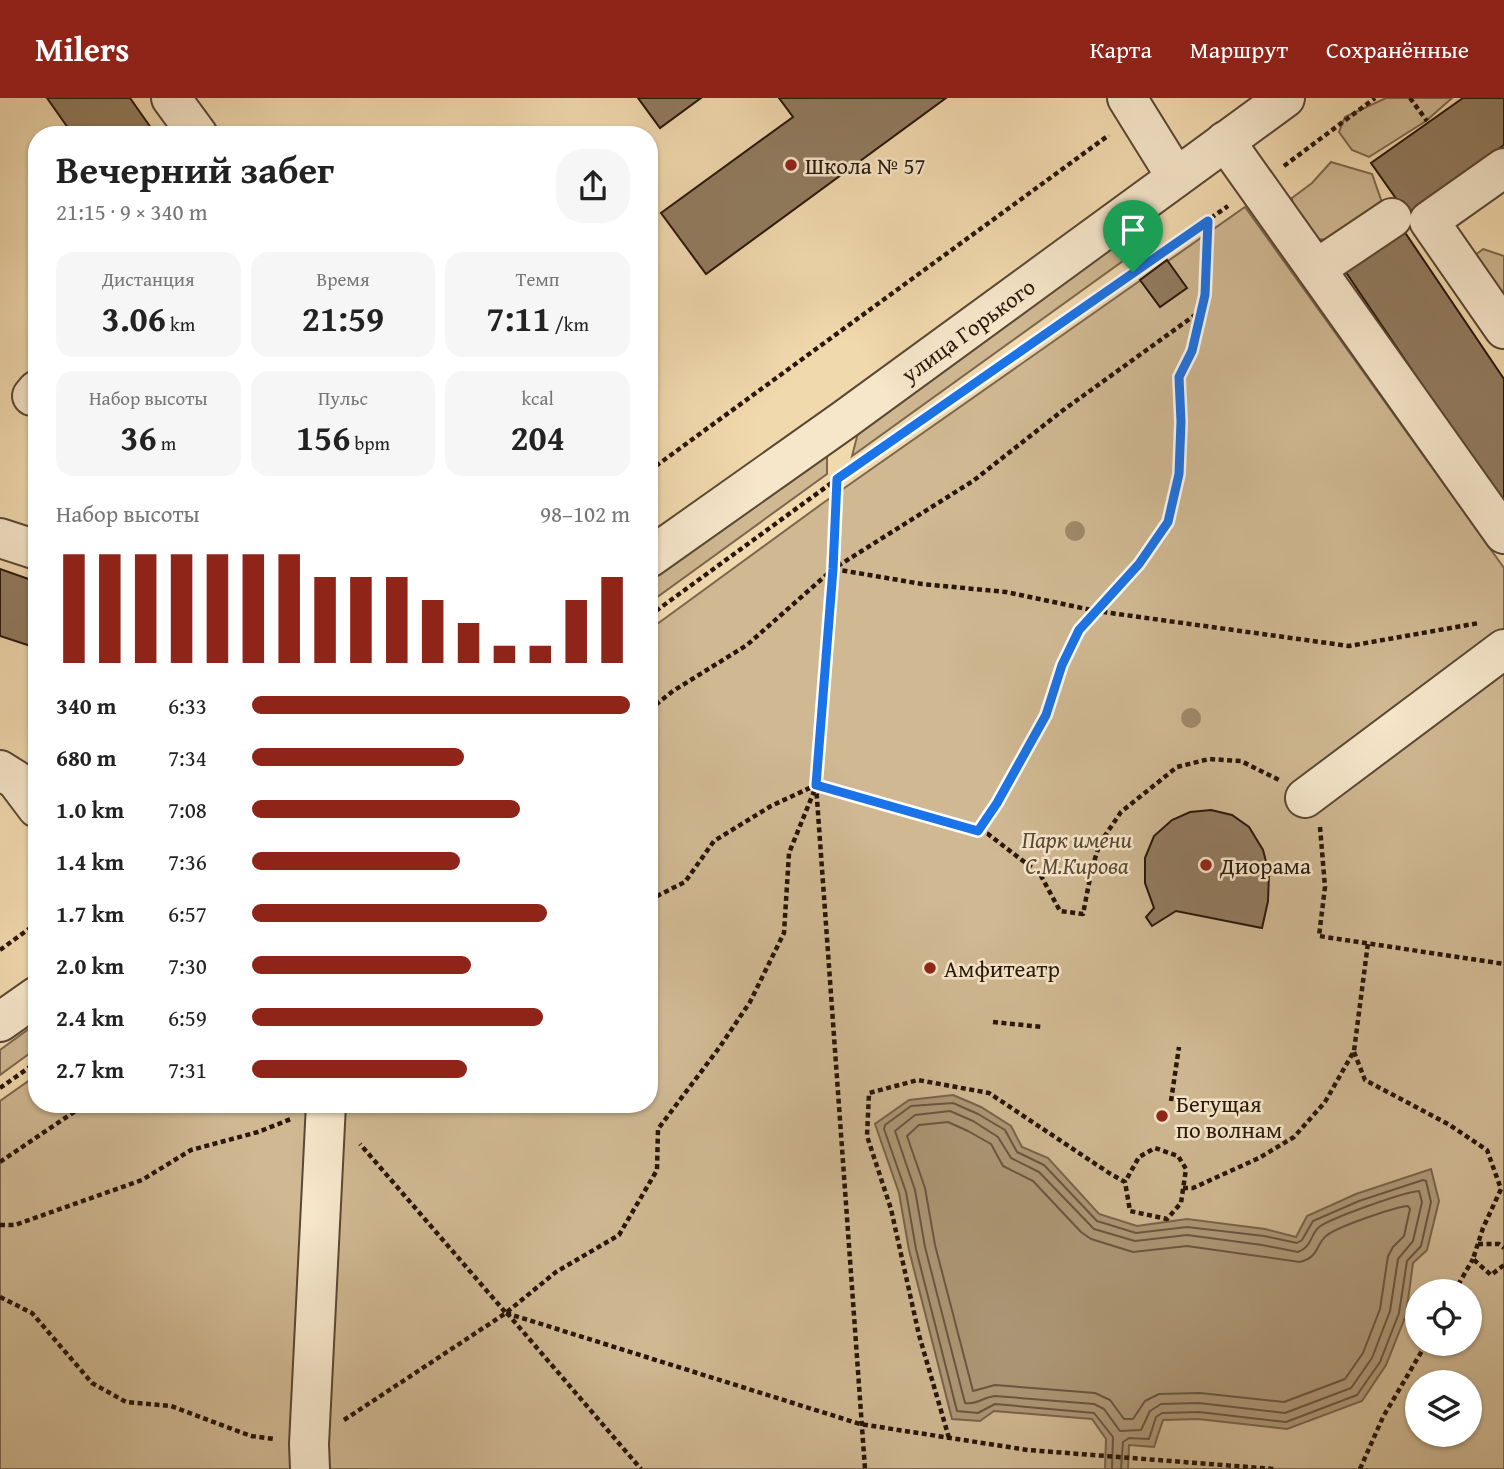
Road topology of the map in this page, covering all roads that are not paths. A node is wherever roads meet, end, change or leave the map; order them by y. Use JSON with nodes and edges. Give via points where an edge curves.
{"nodes":[{"id":1,"x":171,"y":98,"type":"edge"},
{"id":2,"x":1286,"y":98,"type":"edge"},
{"id":3,"x":1132,"y":106,"type":"edge"},
{"id":4,"x":191,"y":126,"type":"edge"},
{"id":5,"x":1225,"y":141,"type":"junction"},
{"id":6,"x":1504,"y":168,"type":"edge"},
{"id":7,"x":1176,"y":177,"type":"junction"},
{"id":8,"x":1392,"y":218,"type":"dead end"},
{"id":9,"x":1316,"y":270,"type":"junction"},
{"id":10,"x":1504,"y":329,"type":"edge"},
{"id":11,"x":1504,"y":534,"type":"edge"},
{"id":12,"x":0,"y":538,"type":"edge"},
{"id":13,"x":28,"y":547,"type":"edge"},
{"id":14,"x":658,"y":552,"type":"edge"},
{"id":15,"x":1492,"y":636,"type":"edge"},
{"id":16,"x":0,"y":770,"type":"edge"},
{"id":17,"x":28,"y":796,"type":"edge"},
{"id":18,"x":1306,"y":798,"type":"road end"},
{"id":19,"x":28,"y":1003,"type":"edge"},
{"id":20,"x":0,"y":1023,"type":"edge"},
{"id":21,"x":326,"y":1113,"type":"edge"},
{"id":22,"x":309,"y":1456,"type":"edge"}],
"edges":[{"from":1,"to":4,"type":"street"},
{"from":2,"to":5,"type":"street","name":"улица Горького"},
{"from":3,"to":7,"type":"street"},
{"from":5,"to":7,"type":"street","name":"улица Горького"},
{"from":5,"to":9,"type":"street"},
{"from":6,"to":10,"type":"street","via":[[1429,221]]},
{"from":7,"to":14,"type":"street","name":"улица Горького","via":[[845,421]]},
{"from":8,"to":9,"type":"street"},
{"from":9,"to":11,"type":"street"},
{"from":12,"to":13,"type":"street"},
{"from":15,"to":18,"type":"street"},
{"from":16,"to":17,"type":"street","via":[[16,780]]},
{"from":19,"to":20,"type":"street"},
{"from":21,"to":22,"type":"street"}]}
